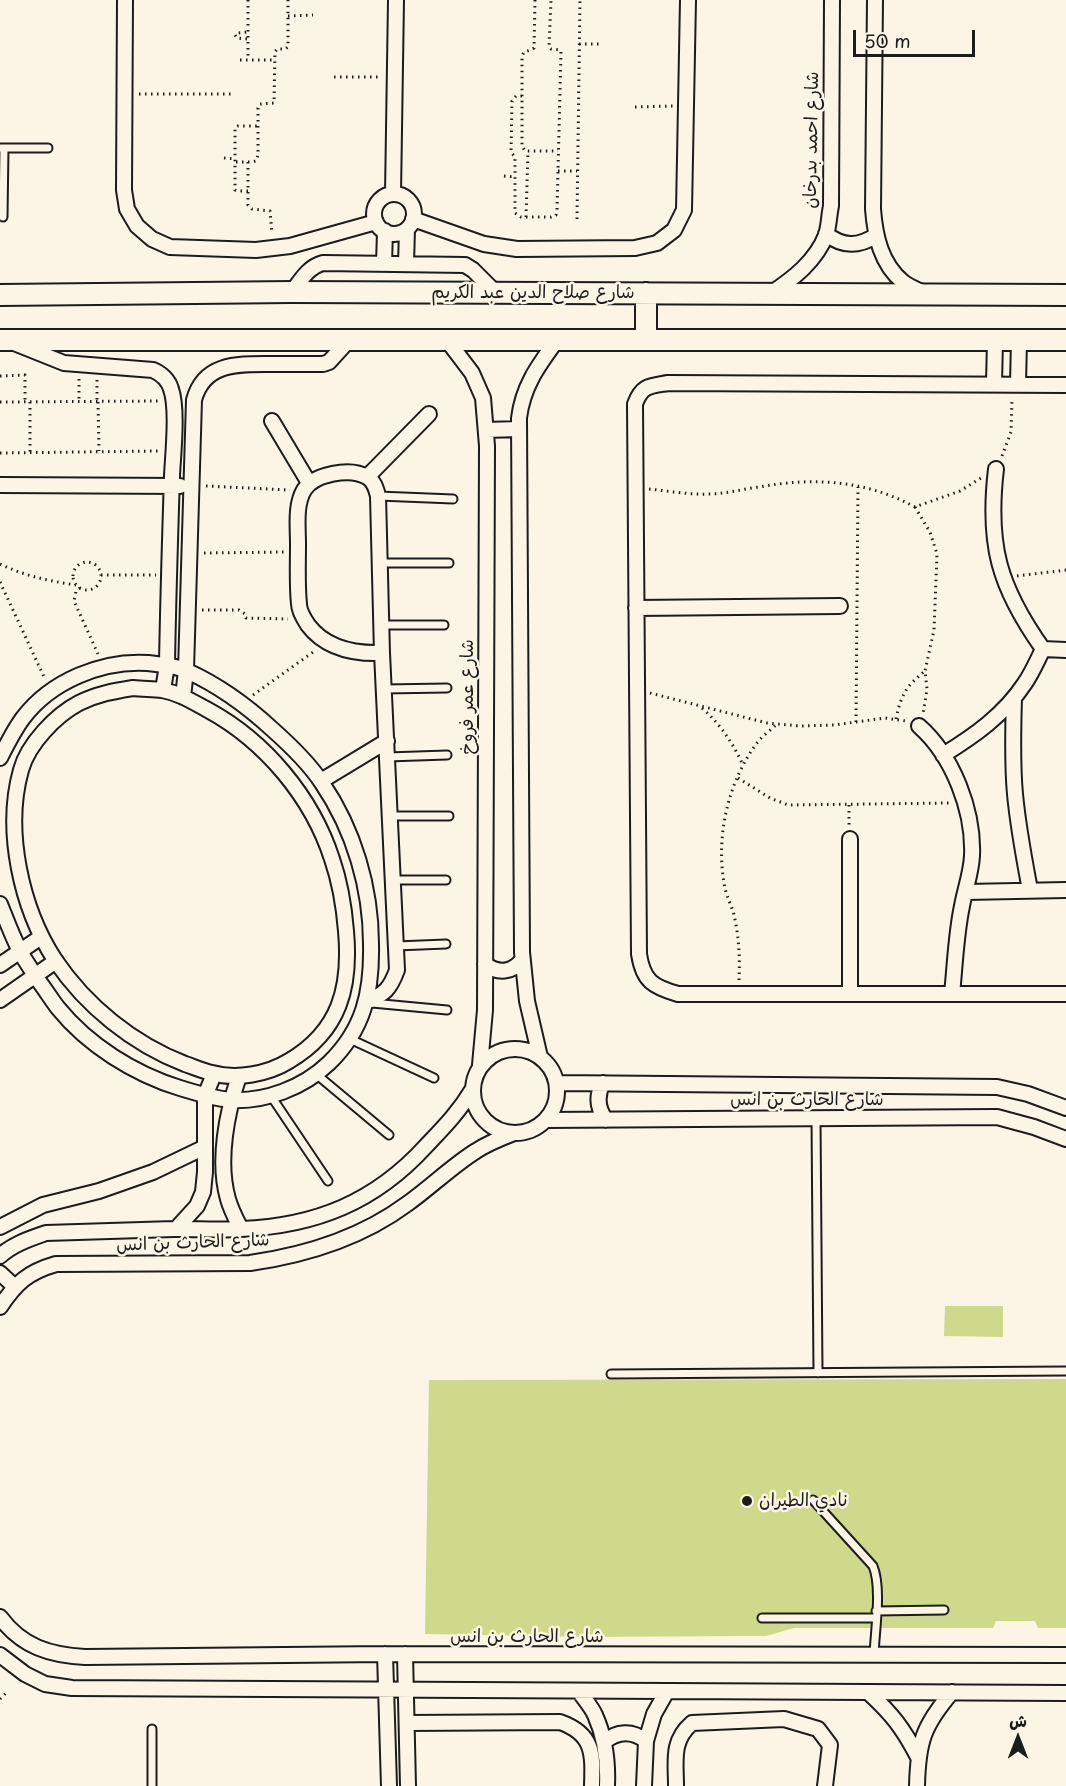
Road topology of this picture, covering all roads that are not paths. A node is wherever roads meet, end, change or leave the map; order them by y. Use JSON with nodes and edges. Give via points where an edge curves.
{"nodes":[{"id":1,"x":125,"y":0,"type":"edge"},
{"id":2,"x":396,"y":0,"type":"edge"},
{"id":3,"x":688,"y":0,"type":"edge"},
{"id":4,"x":832,"y":0,"type":"edge"},
{"id":5,"x":875,"y":0,"type":"edge"},
{"id":6,"x":2,"y":148,"type":"edge"},
{"id":7,"x":48,"y":148,"type":"dead end"},
{"id":8,"x":393,"y":194,"type":"junction"},
{"id":9,"x":3,"y":217,"type":"dead end"},
{"id":10,"x":410,"y":224,"type":"junction"},
{"id":11,"x":380,"y":226,"type":"junction"},
{"id":12,"x":826,"y":234,"type":"junction"},
{"id":13,"x":875,"y":236,"type":"junction"},
{"id":14,"x":384,"y":264,"type":"junction"},
{"id":15,"x":406,"y":264,"type":"junction"},
{"id":16,"x":292,"y":292,"type":"junction"},
{"id":17,"x":496,"y":293,"type":"junction"},
{"id":18,"x":646,"y":293,"type":"junction"},
{"id":19,"x":770,"y":294,"type":"junction"},
{"id":20,"x":926,"y":294,"type":"junction"},
{"id":21,"x":0,"y":295,"type":"edge"},
{"id":22,"x":1066,"y":295,"type":"edge"},
{"id":23,"x":4,"y":340,"type":"edge"},
{"id":24,"x":349,"y":340,"type":"junction"},
{"id":25,"x":447,"y":340,"type":"junction"},
{"id":26,"x":557,"y":340,"type":"junction"},
{"id":27,"x":646,"y":340,"type":"junction"},
{"id":28,"x":995,"y":340,"type":"junction"},
{"id":29,"x":1019,"y":340,"type":"junction"},
{"id":30,"x":1066,"y":340,"type":"edge"},
{"id":31,"x":994,"y":384,"type":"junction"},
{"id":32,"x":1014,"y":384,"type":"junction"},
{"id":33,"x":1066,"y":385,"type":"edge"},
{"id":34,"x":429,"y":414,"type":"dead end"},
{"id":35,"x":272,"y":421,"type":"dead end"},
{"id":36,"x":519,"y":429,"type":"junction"},
{"id":37,"x":486,"y":430,"type":"junction"},
{"id":38,"x":996,"y":469,"type":"road end"},
{"id":39,"x":367,"y":477,"type":"junction"},
{"id":40,"x":0,"y":485,"type":"edge"},
{"id":41,"x":171,"y":486,"type":"junction"},
{"id":42,"x":191,"y":486,"type":"junction"},
{"id":43,"x":306,"y":487,"type":"junction"},
{"id":44,"x":378,"y":496,"type":"junction"},
{"id":45,"x":453,"y":499,"type":"dead end"},
{"id":46,"x":380,"y":563,"type":"junction"},
{"id":47,"x":449,"y":563,"type":"dead end"},
{"id":48,"x":840,"y":606,"type":"dead end"},
{"id":49,"x":636,"y":608,"type":"junction"},
{"id":50,"x":382,"y":625,"type":"junction"},
{"id":51,"x":444,"y":625,"type":"dead end"},
{"id":52,"x":1043,"y":649,"type":"junction"},
{"id":53,"x":1066,"y":650,"type":"edge"},
{"id":54,"x":382,"y":653,"type":"junction"},
{"id":55,"x":166,"y":665,"type":"junction"},
{"id":56,"x":186,"y":670,"type":"junction"},
{"id":57,"x":447,"y":688,"type":"dead end"},
{"id":58,"x":384,"y":689,"type":"junction"},
{"id":59,"x":163,"y":690,"type":"junction"},
{"id":60,"x":183,"y":697,"type":"junction"},
{"id":61,"x":1014,"y":698,"type":"junction"},
{"id":62,"x":919,"y":726,"type":"road end"},
{"id":63,"x":387,"y":741,"type":"junction"},
{"id":64,"x":447,"y":755,"type":"dead end"},
{"id":65,"x":943,"y":755,"type":"junction"},
{"id":66,"x":387,"y":757,"type":"junction"},
{"id":67,"x":0,"y":758,"type":"edge"},
{"id":68,"x":321,"y":782,"type":"junction"},
{"id":69,"x":390,"y":816,"type":"junction"},
{"id":70,"x":449,"y":816,"type":"dead end"},
{"id":71,"x":850,"y":839,"type":"road end"},
{"id":72,"x":393,"y":880,"type":"junction"},
{"id":73,"x":446,"y":880,"type":"dead end"},
{"id":74,"x":1030,"y":890,"type":"junction"},
{"id":75,"x":1066,"y":890,"type":"edge"},
{"id":76,"x":966,"y":891,"type":"junction"},
{"id":77,"x":0,"y":903,"type":"edge"},
{"id":78,"x":41,"y":937,"type":"junction"},
{"id":79,"x":446,"y":944,"type":"dead end"},
{"id":80,"x":396,"y":946,"type":"junction"},
{"id":81,"x":20,"y":951,"type":"junction"},
{"id":82,"x":522,"y":960,"type":"junction"},
{"id":83,"x":56,"y":961,"type":"junction"},
{"id":84,"x":0,"y":964,"type":"edge"},
{"id":85,"x":485,"y":964,"type":"junction"},
{"id":86,"x":35,"y":975,"type":"junction"},
{"id":87,"x":850,"y":993,"type":"junction"},
{"id":88,"x":952,"y":993,"type":"junction"},
{"id":89,"x":1066,"y":994,"type":"edge"},
{"id":90,"x":0,"y":1000,"type":"edge"},
{"id":91,"x":366,"y":1002,"type":"junction"},
{"id":92,"x":447,"y":1010,"type":"dead end"},
{"id":93,"x":350,"y":1039,"type":"junction"},
{"id":94,"x":540,"y":1057,"type":"junction"},
{"id":95,"x":480,"y":1065,"type":"junction"},
{"id":96,"x":214,"y":1074,"type":"junction"},
{"id":97,"x":316,"y":1074,"type":"junction"},
{"id":98,"x":239,"y":1076,"type":"junction"},
{"id":99,"x":434,"y":1078,"type":"dead end"},
{"id":100,"x":557,"y":1083,"type":"junction"},
{"id":101,"x":603,"y":1083,"type":"junction"},
{"id":102,"x":472,"y":1090,"type":"junction"},
{"id":103,"x":205,"y":1095,"type":"junction"},
{"id":104,"x":271,"y":1095,"type":"junction"},
{"id":105,"x":231,"y":1100,"type":"junction"},
{"id":106,"x":1066,"y":1108,"type":"edge"},
{"id":107,"x":816,"y":1118,"type":"junction"},
{"id":108,"x":546,"y":1120,"type":"junction"},
{"id":109,"x":606,"y":1120,"type":"junction"},
{"id":110,"x":514,"y":1133,"type":"junction"},
{"id":111,"x":389,"y":1135,"type":"dead end"},
{"id":112,"x":1066,"y":1139,"type":"edge"},
{"id":113,"x":205,"y":1147,"type":"junction"},
{"id":114,"x":328,"y":1181,"type":"dead end"},
{"id":115,"x":0,"y":1227,"type":"edge"},
{"id":116,"x":176,"y":1229,"type":"junction"},
{"id":117,"x":241,"y":1229,"type":"junction"},
{"id":118,"x":0,"y":1256,"type":"edge"},
{"id":119,"x":0,"y":1273,"type":"edge"},
{"id":120,"x":15,"y":1287,"type":"junction"},
{"id":121,"x":0,"y":1307,"type":"edge"},
{"id":122,"x":1066,"y":1371,"type":"edge"},
{"id":123,"x":818,"y":1373,"type":"junction"},
{"id":124,"x":611,"y":1374,"type":"dead end"},
{"id":125,"x":813,"y":1500,"type":"dead end"},
{"id":126,"x":944,"y":1610,"type":"dead end"},
{"id":127,"x":876,"y":1614,"type":"junction"},
{"id":128,"x":0,"y":1617,"type":"edge"},
{"id":129,"x":762,"y":1618,"type":"dead end"},
{"id":130,"x":385,"y":1654,"type":"junction"},
{"id":131,"x":405,"y":1654,"type":"junction"},
{"id":132,"x":0,"y":1655,"type":"edge"},
{"id":133,"x":874,"y":1655,"type":"junction"},
{"id":134,"x":1066,"y":1655,"type":"edge"},
{"id":135,"x":406,"y":1689,"type":"junction"},
{"id":136,"x":386,"y":1690,"type":"junction"},
{"id":137,"x":579,"y":1691,"type":"junction"},
{"id":138,"x":667,"y":1691,"type":"junction"},
{"id":139,"x":868,"y":1692,"type":"junction"},
{"id":140,"x":952,"y":1692,"type":"junction"},
{"id":141,"x":1066,"y":1693,"type":"edge"},
{"id":142,"x":407,"y":1723,"type":"junction"},
{"id":143,"x":152,"y":1729,"type":"dead end"},
{"id":144,"x":646,"y":1741,"type":"junction"},
{"id":145,"x":604,"y":1742,"type":"junction"},
{"id":146,"x":918,"y":1757,"type":"junction"},
{"id":147,"x":152,"y":1786,"type":"edge"},
{"id":148,"x":389,"y":1786,"type":"edge"},
{"id":149,"x":408,"y":1786,"type":"edge"},
{"id":150,"x":592,"y":1786,"type":"edge"},
{"id":151,"x":607,"y":1786,"type":"edge"},
{"id":152,"x":644,"y":1786,"type":"edge"},
{"id":153,"x":676,"y":1786,"type":"edge"},
{"id":154,"x":825,"y":1786,"type":"edge"},
{"id":155,"x":917,"y":1786,"type":"edge"}],
"edges":[{"from":1,"to":11,"type":"street","via":[[124,190],[127,209],[152,240],[170,247],[256,250]]},
{"from":2,"to":8,"type":"street"},
{"from":3,"to":10,"type":"street","via":[[684,210],[674,230],[657,243],[636,248],[517,249]]},
{"from":4,"to":12,"type":"street","name":"شارع احمد بدرخان","via":[[831,206]]},
{"from":5,"to":13,"type":"street"},
{"from":6,"to":7,"type":"lane"},
{"from":6,"to":9,"type":"lane"},
{"from":8,"to":10,"type":"street","via":[[412,204]]},
{"from":8,"to":11,"type":"street","via":[[385,196],[376,207],[374,214]]},
{"from":10,"to":11,"type":"street","via":[[396,233]]},
{"from":10,"to":15,"type":"street"},
{"from":11,"to":14,"type":"street"},
{"from":12,"to":13,"type":"street","via":[[835,241],[856,245]]},
{"from":12,"to":19,"type":"street","name":"شارع احمد بدرخان","via":[[794,278]]},
{"from":13,"to":20,"type":"street","via":[[885,261],[903,282]]},
{"from":14,"to":15,"type":"street"},
{"from":14,"to":16,"type":"street","via":[[316,265]]},
{"from":15,"to":17,"type":"street","via":[[465,265]]},
{"from":16,"to":17,"type":"main road","name":"شارع صلاح الدين عبد الكريم"},
{"from":16,"to":21,"type":"main road","name":"شارع صلاح الدين عبد الكريم"},
{"from":17,"to":18,"type":"main road","name":"شارع صلاح الدين عبد الكريم"},
{"from":18,"to":19,"type":"main road","name":"شارع صلاح الدين عبد الكريم"},
{"from":18,"to":27,"type":"main road"},
{"from":19,"to":20,"type":"main road","name":"شارع صلاح الدين عبد الكريم"},
{"from":20,"to":22,"type":"main road","name":"شارع صلاح الدين عبد الكريم"},
{"from":23,"to":24,"type":"main road"},
{"from":23,"to":41,"type":"street","via":[[54,359],[79,365],[153,370],[167,380],[174,401]]},
{"from":24,"to":25,"type":"main road"},
{"from":24,"to":42,"type":"street","via":[[329,362],[322,364],[226,366],[202,381],[194,400]]},
{"from":25,"to":26,"type":"main road"},
{"from":25,"to":37,"type":"street","name":"شارع عمر فروخ","via":[[472,373],[483,398]]},
{"from":26,"to":27,"type":"main road"},
{"from":26,"to":36,"type":"street","via":[[521,400]]},
{"from":27,"to":28,"type":"main road"},
{"from":28,"to":29,"type":"main road"},
{"from":28,"to":31,"type":"street"},
{"from":29,"to":30,"type":"main road"},
{"from":29,"to":32,"type":"street"},
{"from":31,"to":32,"type":"street"},
{"from":31,"to":49,"type":"street","via":[[668,383],[639,393],[635,404]]},
{"from":32,"to":33,"type":"street"},
{"from":34,"to":39,"type":"street"},
{"from":35,"to":43,"type":"street"},
{"from":36,"to":37,"type":"street"},
{"from":36,"to":82,"type":"street"},
{"from":37,"to":85,"type":"street","name":"شارع عمر فروخ"},
{"from":38,"to":52,"type":"street","via":[[993,533],[1002,576],[1025,624]]},
{"from":39,"to":43,"type":"street","via":[[338,473],[316,478]]},
{"from":39,"to":44,"type":"street"},
{"from":40,"to":41,"type":"street"},
{"from":41,"to":42,"type":"street"},
{"from":41,"to":55,"type":"street"},
{"from":42,"to":56,"type":"street"},
{"from":43,"to":54,"type":"street","via":[[298,507],[299,607],[304,619],[318,636],[340,649]]},
{"from":44,"to":45,"type":"lane"},
{"from":44,"to":46,"type":"street"},
{"from":46,"to":47,"type":"lane"},
{"from":46,"to":50,"type":"street"},
{"from":48,"to":49,"type":"street"},
{"from":49,"to":87,"type":"street","via":[[639,954],[647,979],[660,989],[678,994]]},
{"from":50,"to":51,"type":"lane"},
{"from":50,"to":54,"type":"street"},
{"from":52,"to":53,"type":"street"},
{"from":52,"to":61,"type":"street"},
{"from":54,"to":58,"type":"street"},
{"from":55,"to":56,"type":"street"},
{"from":55,"to":59,"type":"street"},
{"from":55,"to":67,"type":"street","via":[[135,662],[74,677],[24,717]]},
{"from":56,"to":60,"type":"street"},
{"from":56,"to":68,"type":"street","via":[[260,718]]},
{"from":57,"to":58,"type":"lane"},
{"from":58,"to":63,"type":"street"},
{"from":59,"to":60,"type":"street"},
{"from":59,"to":78,"type":"street","via":[[133,688],[105,693],[78,704],[54,720],[35,742],[21,768],[15,838],[19,873]]},
{"from":60,"to":98,"type":"street","via":[[223,718],[259,746],[289,779],[314,817],[332,858],[344,902],[348,947],[344,992],[336,1014],[306,1051],[285,1064]]},
{"from":61,"to":65,"type":"street","via":[[972,737]]},
{"from":61,"to":74,"type":"street","via":[[1015,795]]},
{"from":62,"to":65,"type":"street"},
{"from":63,"to":66,"type":"street"},
{"from":63,"to":68,"type":"street"},
{"from":64,"to":66,"type":"lane"},
{"from":65,"to":76,"type":"street","via":[[957,780],[971,828],[972,854]]},
{"from":66,"to":69,"type":"street"},
{"from":68,"to":91,"type":"street","via":[[345,824],[366,888],[371,964]]},
{"from":69,"to":70,"type":"lane"},
{"from":69,"to":72,"type":"street"},
{"from":71,"to":87,"type":"street"},
{"from":72,"to":73,"type":"lane"},
{"from":72,"to":80,"type":"street"},
{"from":74,"to":75,"type":"street"},
{"from":74,"to":76,"type":"street"},
{"from":76,"to":88,"type":"street"},
{"from":77,"to":81,"type":"street"},
{"from":78,"to":81,"type":"street"},
{"from":78,"to":83,"type":"street"},
{"from":79,"to":80,"type":"lane"},
{"from":80,"to":91,"type":"street","via":[[397,970],[392,985],[381,996]]},
{"from":81,"to":84,"type":"street"},
{"from":81,"to":86,"type":"street"},
{"from":82,"to":85,"type":"street","via":[[513,969],[501,971]]},
{"from":82,"to":94,"type":"street"},
{"from":83,"to":86,"type":"street"},
{"from":83,"to":96,"type":"street","via":[[87,999],[124,1032],[167,1057]]},
{"from":85,"to":95,"type":"street","name":"شارع عمر فروخ"},
{"from":86,"to":90,"type":"street"},
{"from":86,"to":103,"type":"street","via":[[58,1009],[89,1039],[124,1064],[163,1083]]},
{"from":87,"to":88,"type":"street"},
{"from":88,"to":89,"type":"street"},
{"from":91,"to":92,"type":"lane"},
{"from":91,"to":93,"type":"street"},
{"from":93,"to":97,"type":"street"},
{"from":93,"to":99,"type":"lane"},
{"from":94,"to":95,"type":"street","via":[[515,1048],[502,1050]]},
{"from":94,"to":100,"type":"street"},
{"from":95,"to":102,"type":"street"},
{"from":96,"to":98,"type":"street"},
{"from":96,"to":103,"type":"street"},
{"from":97,"to":104,"type":"street"},
{"from":97,"to":111,"type":"lane"},
{"from":98,"to":105,"type":"street"},
{"from":100,"to":101,"type":"street","name":"شارع الحارث بن انس"},
{"from":100,"to":108,"type":"street","via":[[556,1103]]},
{"from":101,"to":106,"type":"street","name":"شارع الحارث بن انس","via":[[998,1088]]},
{"from":101,"to":109,"type":"street","via":[[598,1102]]},
{"from":102,"to":110,"type":"street","via":[[474,1103],[489,1125]]},
{"from":102,"to":117,"type":"street","name":"شارع الحارث بن انس","via":[[449,1123],[416,1157],[367,1196],[310,1220]]},
{"from":103,"to":105,"type":"street"},
{"from":103,"to":113,"type":"street"},
{"from":104,"to":105,"type":"street"},
{"from":104,"to":114,"type":"lane"},
{"from":105,"to":117,"type":"street","via":[[224,1162],[228,1200]]},
{"from":107,"to":109,"type":"street","name":"شارع الحارث بن انس"},
{"from":107,"to":112,"type":"street","name":"شارع الحارث بن انس","via":[[997,1117]]},
{"from":107,"to":123,"type":"lane"},
{"from":108,"to":109,"type":"street","name":"شارع الحارث بن انس"},
{"from":108,"to":110,"type":"street","via":[[525,1132]]},
{"from":110,"to":120,"type":"street","name":"شارع الحارث بن انس","via":[[476,1150],[377,1223],[314,1250],[250,1263],[56,1264],[27,1276]]},
{"from":113,"to":115,"type":"street","via":[[153,1172],[44,1205]]},
{"from":113,"to":116,"type":"street","via":[[202,1192],[197,1206]]},
{"from":116,"to":117,"type":"street","name":"شارع الحارث بن انس"},
{"from":116,"to":118,"type":"street","name":"شارع الحارث بن انس","via":[[46,1233],[25,1240]]},
{"from":119,"to":120,"type":"street"},
{"from":120,"to":121,"type":"street","name":"شارع الحارث بن انس"},
{"from":122,"to":123,"type":"lane"},
{"from":123,"to":124,"type":"lane"},
{"from":125,"to":127,"type":"lane","via":[[873,1566],[877,1579]]},
{"from":126,"to":127,"type":"lane"},
{"from":127,"to":129,"type":"lane"},
{"from":127,"to":133,"type":"lane"},
{"from":128,"to":130,"type":"street","name":"شارع الحارث بن انس","via":[[19,1638],[62,1656]]},
{"from":130,"to":131,"type":"street","name":"شارع الحارث بن انس"},
{"from":130,"to":136,"type":"street"},
{"from":131,"to":133,"type":"street","name":"شارع الحارث بن انس"},
{"from":131,"to":135,"type":"street"},
{"from":132,"to":136,"type":"street","via":[[45,1684],[72,1688]]},
{"from":133,"to":134,"type":"street","name":"شارع الحارث بن انس"},
{"from":135,"to":136,"type":"street"},
{"from":135,"to":137,"type":"street"},
{"from":135,"to":142,"type":"street"},
{"from":136,"to":148,"type":"street"},
{"from":137,"to":138,"type":"street"},
{"from":137,"to":145,"type":"street","via":[[595,1715]]},
{"from":138,"to":139,"type":"street"},
{"from":138,"to":144,"type":"street","via":[[654,1714]]},
{"from":139,"to":140,"type":"street"},
{"from":139,"to":146,"type":"street","via":[[889,1710]]},
{"from":140,"to":141,"type":"street"},
{"from":140,"to":146,"type":"street","via":[[924,1733]]},
{"from":142,"to":149,"type":"street"},
{"from":142,"to":150,"type":"street","via":[[566,1724],[583,1735],[590,1746]]},
{"from":143,"to":147,"type":"lane"},
{"from":144,"to":145,"type":"street","via":[[635,1734],[622,1733]]},
{"from":144,"to":152,"type":"street"},
{"from":145,"to":151,"type":"street"},
{"from":146,"to":155,"type":"street"},
{"from":153,"to":154,"type":"street","via":[[676,1744],[682,1731],[692,1723],[784,1719],[818,1729],[830,1745]]}]}
